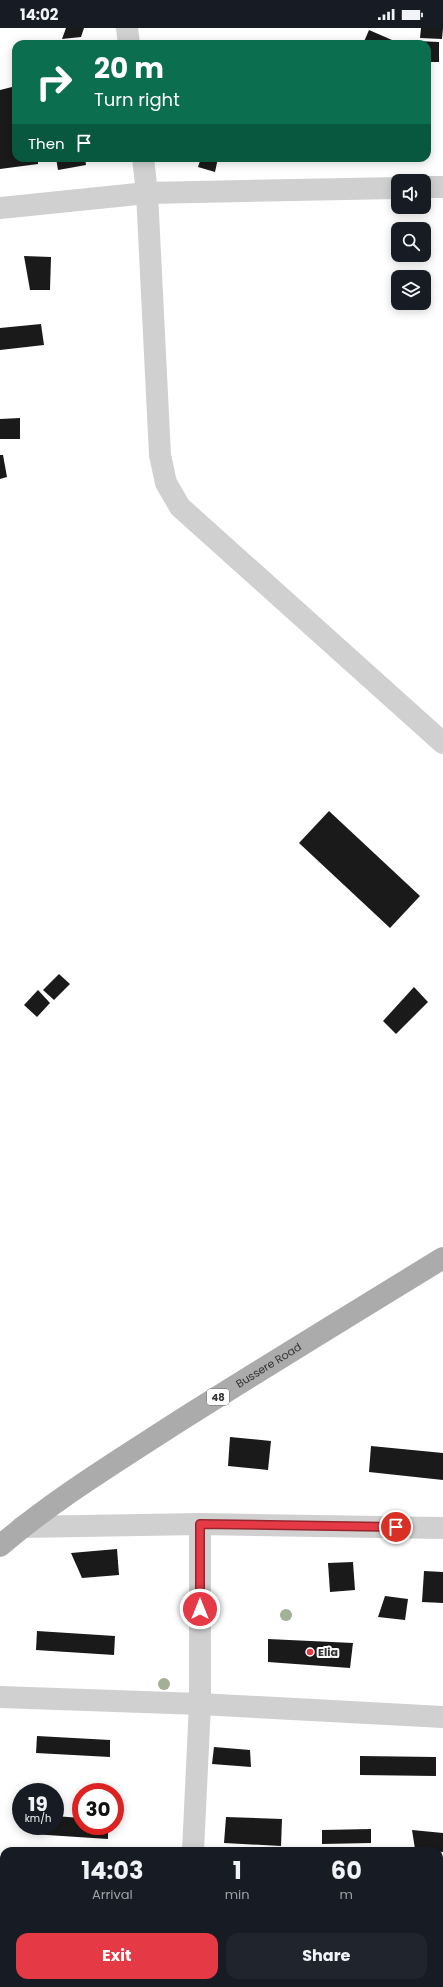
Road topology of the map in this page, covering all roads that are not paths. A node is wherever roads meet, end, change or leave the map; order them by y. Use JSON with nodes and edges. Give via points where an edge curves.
{"nodes":[{"id":1,"x":127,"y":28,"type":"edge"},
{"id":2,"x":128,"y":40,"type":"edge"},
{"id":3,"x":143,"y":162,"type":"edge"},
{"id":4,"x":431,"y":187,"type":"edge"},
{"id":5,"x":443,"y":187,"type":"edge"},
{"id":6,"x":391,"y":188,"type":"edge"},
{"id":7,"x":147,"y":193,"type":"junction"},
{"id":8,"x":0,"y":208,"type":"edge"},
{"id":9,"x":443,"y":743,"type":"edge"},
{"id":10,"x":443,"y":1258,"type":"edge"},
{"id":11,"x":200,"y":1524,"type":"junction"},
{"id":12,"x":22,"y":1527,"type":"junction"},
{"id":13,"x":443,"y":1528,"type":"edge"},
{"id":14,"x":0,"y":1546,"type":"edge"},
{"id":15,"x":0,"y":1697,"type":"edge"},
{"id":16,"x":200,"y":1704,"type":"junction"},
{"id":17,"x":443,"y":1717,"type":"edge"},
{"id":18,"x":192,"y":1847,"type":"edge"}],
"edges":[{"from":1,"to":2,"type":"street"},
{"from":3,"to":7,"type":"street"},
{"from":4,"to":5,"type":"street"},
{"from":6,"to":7,"type":"street"},
{"from":7,"to":8,"type":"street"},
{"from":7,"to":9,"type":"street","via":[[160,455],[166,483],[180,507]]},
{"from":10,"to":12,"type":"main road","name":"Bussere Road","number":"48","via":[[148,1441]]},
{"from":11,"to":12,"type":"street"},
{"from":11,"to":13,"type":"street"},
{"from":11,"to":16,"type":"street"},
{"from":12,"to":14,"type":"main road","name":"Bussere Road","number":"48"},
{"from":15,"to":16,"type":"street"},
{"from":16,"to":17,"type":"street"},
{"from":16,"to":18,"type":"street"}]}
